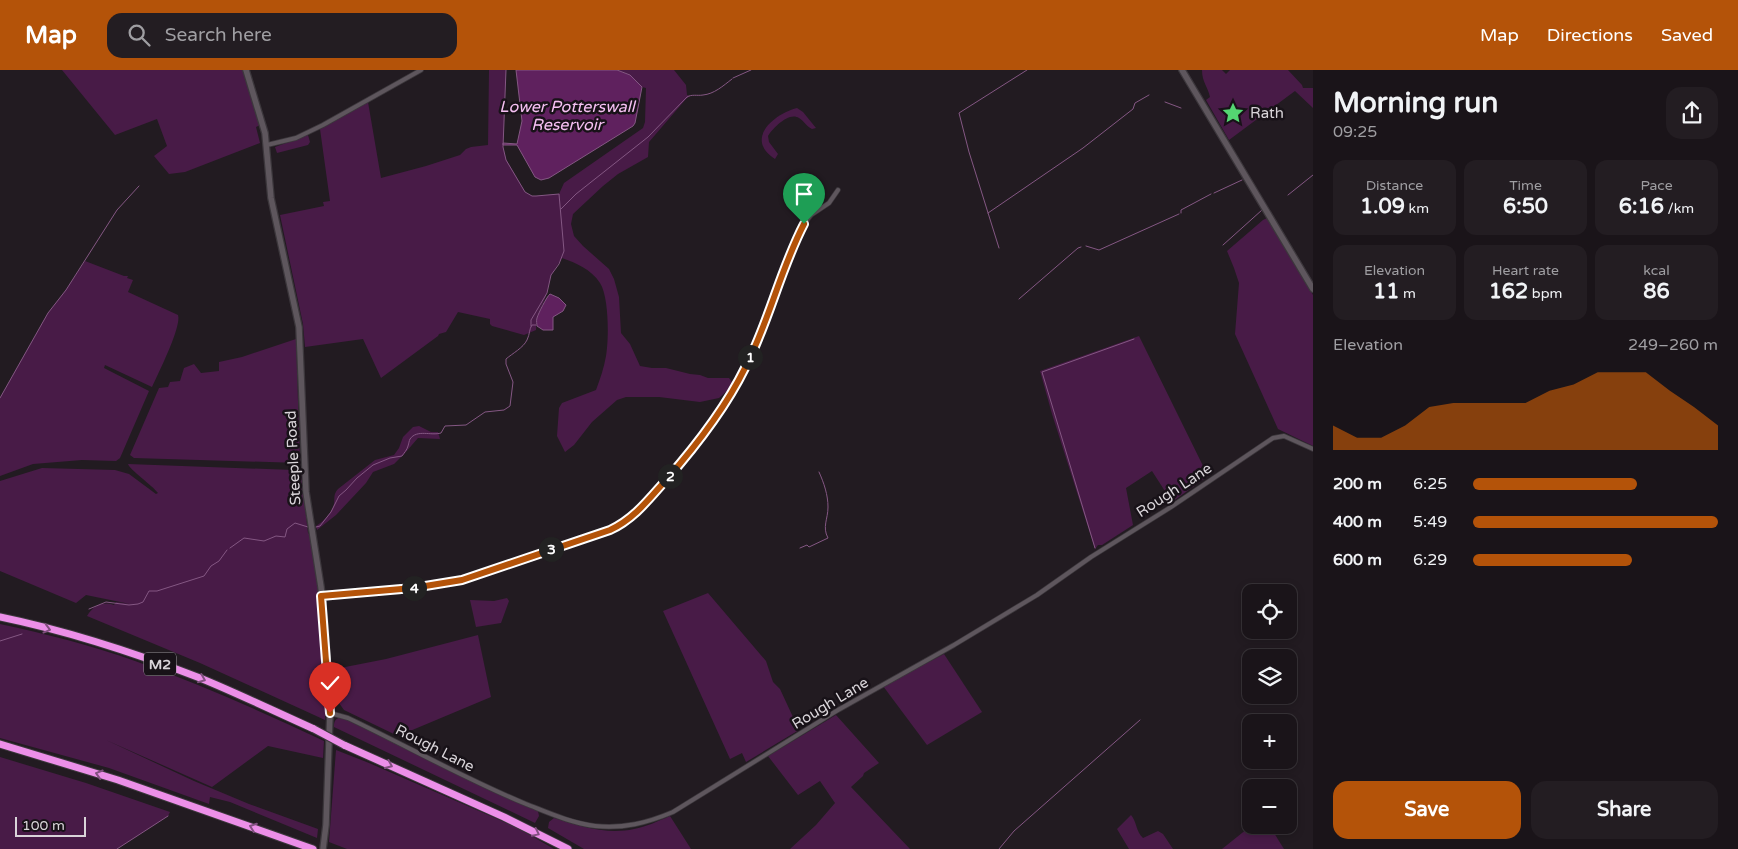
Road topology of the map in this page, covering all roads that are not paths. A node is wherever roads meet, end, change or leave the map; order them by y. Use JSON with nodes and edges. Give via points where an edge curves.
{"nodes":[{"id":1,"x":246,"y":70,"type":"edge"},
{"id":2,"x":421,"y":70,"type":"edge"},
{"id":3,"x":1182,"y":70,"type":"edge"},
{"id":4,"x":267,"y":145,"type":"junction"},
{"id":5,"x":838,"y":190,"type":"dead end"},
{"id":6,"x":1313,"y":289,"type":"edge"},
{"id":7,"x":1313,"y":449,"type":"edge"},
{"id":8,"x":321,"y":596,"type":"junction"},
{"id":9,"x":0,"y":617,"type":"edge"},
{"id":10,"x":330,"y":713,"type":"junction"},
{"id":11,"x":0,"y":744,"type":"edge"},
{"id":12,"x":313,"y":849,"type":"edge"},
{"id":13,"x":323,"y":849,"type":"edge"},
{"id":14,"x":568,"y":849,"type":"edge"}],
"edges":[{"from":1,"to":4,"type":"street","name":"Steeple Road"},
{"from":2,"to":4,"type":"street","via":[[323,125],[296,138]]},
{"from":3,"to":6,"type":"street"},
{"from":4,"to":8,"type":"street","name":"Steeple Road","via":[[271,198],[299,326],[306,492]]},
{"from":5,"to":8,"type":"street","via":[[829,203],[804,224],[745,369],[722,407],[680,464],[629,519],[610,530],[462,580]]},
{"from":7,"to":10,"type":"street","name":"Rough Lane","via":[[1284,436],[1273,438],[1037,595],[838,710],[673,812],[641,824],[605,827],[564,819],[499,793],[363,725]]},
{"from":8,"to":10,"type":"street","name":"Steeple Road"},
{"from":9,"to":14,"type":"highway","number":"M2","one_way":true,"bridge":true,"via":[[86,639],[209,682]]},
{"from":10,"to":13,"type":"street","name":"Steeple Road"},
{"from":12,"to":11,"type":"highway","one_way":true,"via":[[118,780]]}]}
